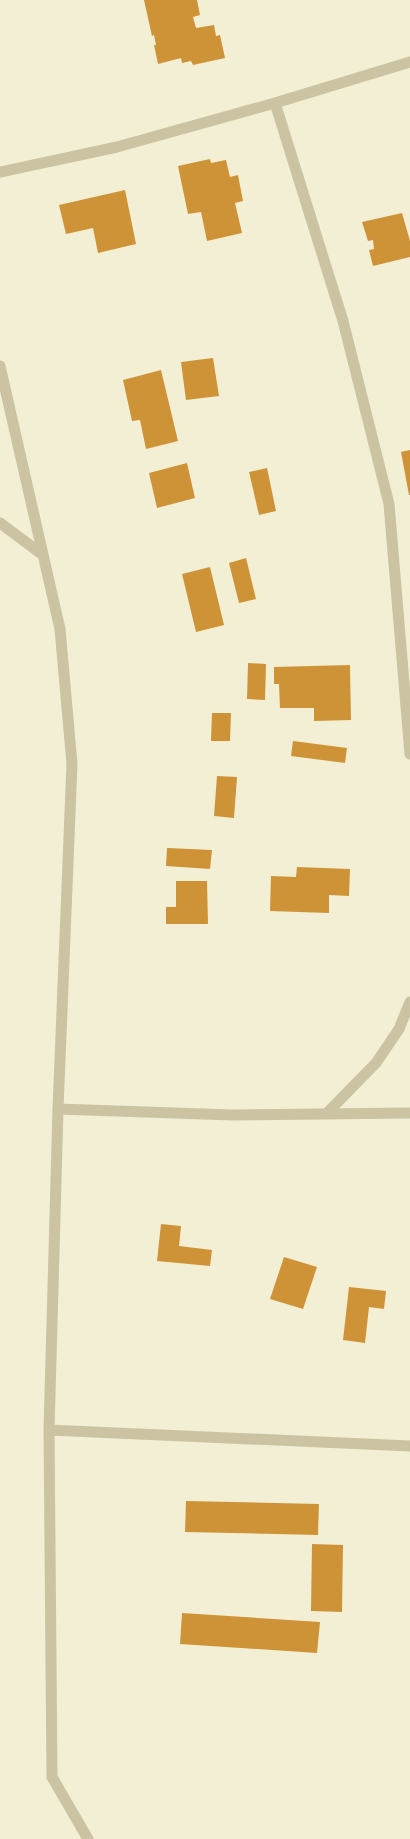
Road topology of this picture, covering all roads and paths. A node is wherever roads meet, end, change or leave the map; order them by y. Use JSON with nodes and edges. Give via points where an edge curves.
{"nodes":[{"id":1,"x":410,"y":62,"type":"edge"},
{"id":2,"x":275,"y":103,"type":"junction"},
{"id":3,"x":0,"y":172,"type":"edge"},
{"id":4,"x":0,"y":366,"type":"edge"},
{"id":5,"x":0,"y":523,"type":"edge"},
{"id":6,"x":43,"y":554,"type":"junction"},
{"id":7,"x":409,"y":742,"type":"edge"},
{"id":8,"x":410,"y":754,"type":"edge"},
{"id":9,"x":410,"y":1002,"type":"edge"},
{"id":10,"x":58,"y":1108,"type":"junction"},
{"id":11,"x":327,"y":1113,"type":"junction"},
{"id":12,"x":410,"y":1113,"type":"edge"},
{"id":13,"x":49,"y":1430,"type":"junction"},
{"id":14,"x":410,"y":1446,"type":"edge"},
{"id":15,"x":88,"y":1839,"type":"edge"}],
"edges":[{"from":1,"to":2,"type":"street"},
{"from":2,"to":3,"type":"street","via":[[117,147]]},
{"from":2,"to":7,"type":"street","via":[[343,321],[389,504]]},
{"from":4,"to":6,"type":"street"},
{"from":5,"to":6,"type":"street"},
{"from":6,"to":10,"type":"street","via":[[60,629],[72,764]]},
{"from":7,"to":8,"type":"street"},
{"from":9,"to":11,"type":"street","via":[[399,1029],[376,1063]]},
{"from":10,"to":11,"type":"street","via":[[233,1115]]},
{"from":10,"to":13,"type":"street"},
{"from":11,"to":12,"type":"street"},
{"from":13,"to":14,"type":"street"},
{"from":13,"to":15,"type":"street","via":[[52,1777]]}]}
